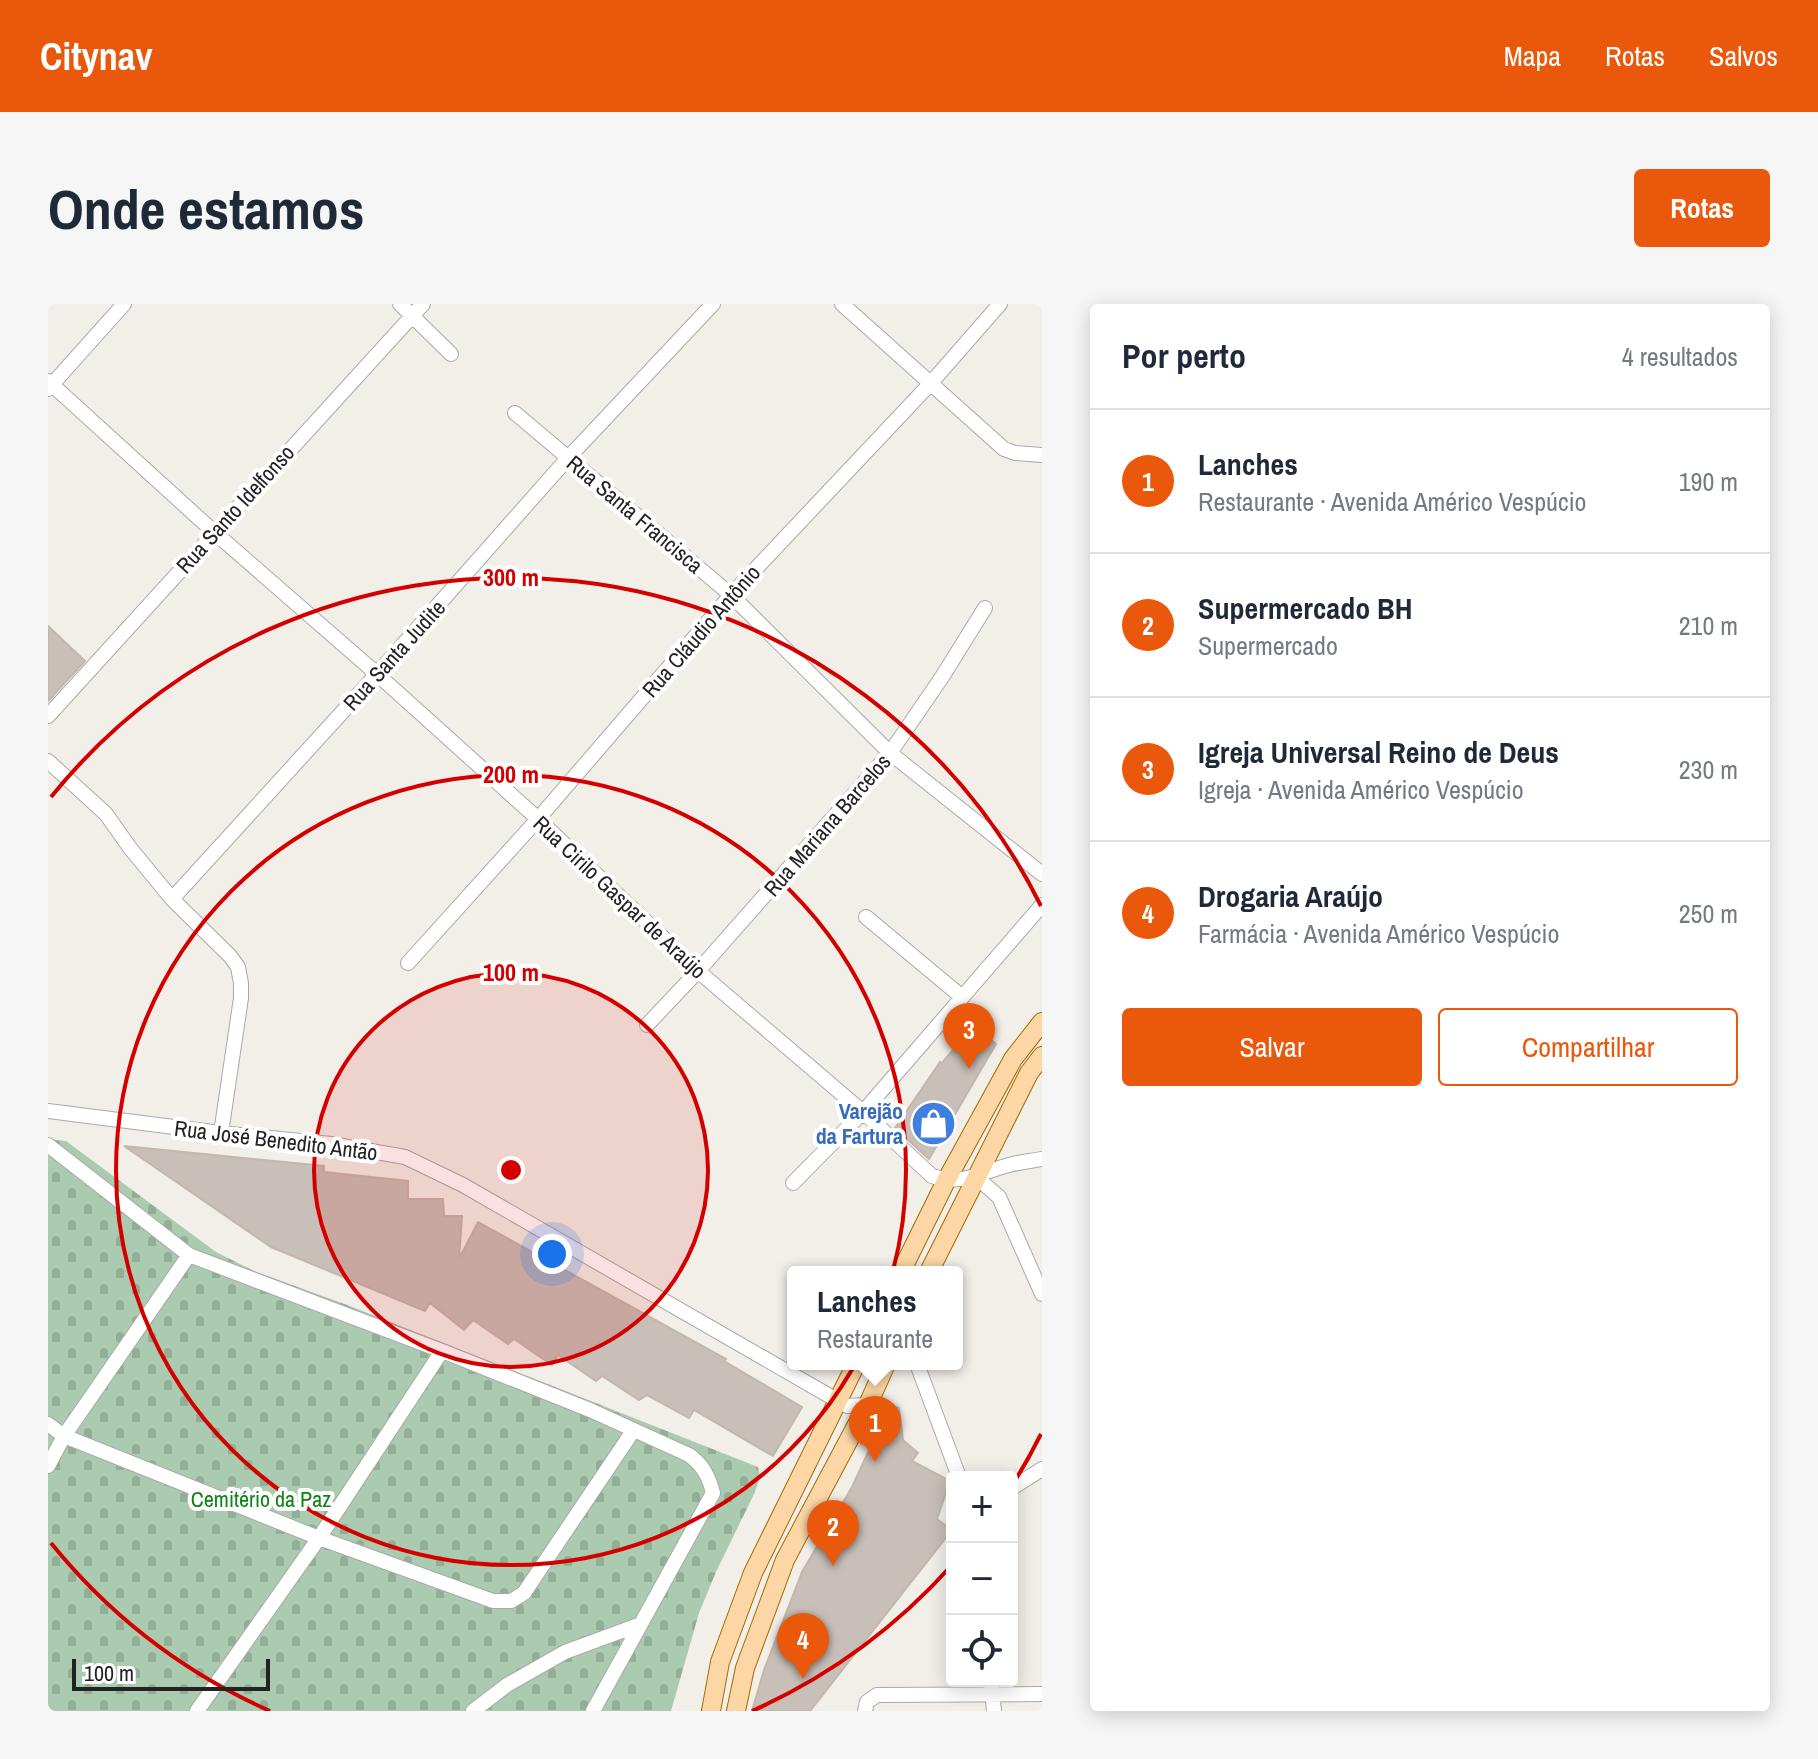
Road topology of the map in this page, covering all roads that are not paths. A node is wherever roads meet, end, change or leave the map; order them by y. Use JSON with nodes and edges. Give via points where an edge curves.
{"nodes":[{"id":1,"x":124,"y":304,"type":"edge"},
{"id":2,"x":400,"y":304,"type":"edge"},
{"id":3,"x":713,"y":304,"type":"edge"},
{"id":4,"x":842,"y":304,"type":"edge"},
{"id":5,"x":1000,"y":304,"type":"edge"},
{"id":6,"x":418,"y":310,"type":"edge"},
{"id":7,"x":451,"y":354,"type":"dead end"},
{"id":8,"x":930,"y":384,"type":"junction"},
{"id":9,"x":49,"y":385,"type":"edge"},
{"id":10,"x":515,"y":413,"type":"dead end"},
{"id":11,"x":1042,"y":455,"type":"edge"},
{"id":12,"x":568,"y":458,"type":"junction"},
{"id":13,"x":214,"y":532,"type":"junction"},
{"id":14,"x":731,"y":595,"type":"junction"},
{"id":15,"x":985,"y":608,"type":"dead end"},
{"id":16,"x":377,"y":674,"type":"junction"},
{"id":17,"x":48,"y":716,"type":"edge"},
{"id":18,"x":890,"y":753,"type":"junction"},
{"id":19,"x":48,"y":761,"type":"edge"},
{"id":20,"x":538,"y":819,"type":"junction"},
{"id":21,"x":1042,"y":874,"type":"edge"},
{"id":22,"x":172,"y":899,"type":"junction"},
{"id":23,"x":1042,"y":905,"type":"edge"},
{"id":24,"x":866,"y":917,"type":"dead end"},
{"id":25,"x":408,"y":963,"type":"dead end"},
{"id":26,"x":698,"y":971,"type":"junction"},
{"id":27,"x":962,"y":997,"type":"junction"},
{"id":28,"x":1042,"y":1022,"type":"edge"},
{"id":29,"x":647,"y":1025,"type":"dead end"},
{"id":30,"x":1042,"y":1056,"type":"edge"},
{"id":31,"x":48,"y":1111,"type":"edge"},
{"id":32,"x":863,"y":1112,"type":"junction"},
{"id":33,"x":221,"y":1133,"type":"junction"},
{"id":34,"x":48,"y":1145,"type":"edge"},
{"id":35,"x":1042,"y":1159,"type":"edge"},
{"id":36,"x":976,"y":1177,"type":"junction"},
{"id":37,"x":946,"y":1181,"type":"junction"},
{"id":38,"x":793,"y":1183,"type":"dead end"},
{"id":39,"x":189,"y":1255,"type":"junction"},
{"id":40,"x":904,"y":1266,"type":"edge"},
{"id":41,"x":932,"y":1266,"type":"edge"},
{"id":42,"x":1042,"y":1294,"type":"edge"},
{"id":43,"x":442,"y":1351,"type":"junction"},
{"id":44,"x":853,"y":1370,"type":"edge"},
{"id":45,"x":883,"y":1370,"type":"edge"},
{"id":46,"x":919,"y":1370,"type":"edge"},
{"id":47,"x":838,"y":1400,"type":"junction"},
{"id":48,"x":870,"y":1400,"type":"junction"},
{"id":49,"x":48,"y":1424,"type":"edge"},
{"id":50,"x":633,"y":1431,"type":"junction"},
{"id":51,"x":64,"y":1436,"type":"junction"},
{"id":52,"x":48,"y":1466,"type":"edge"},
{"id":53,"x":1042,"y":1469,"type":"edge"},
{"id":54,"x":957,"y":1471,"type":"edge"},
{"id":55,"x":1018,"y":1484,"type":"edge"},
{"id":56,"x":319,"y":1538,"type":"junction"},
{"id":57,"x":641,"y":1624,"type":"junction"},
{"id":58,"x":992,"y":1687,"type":"edge"},
{"id":59,"x":1042,"y":1694,"type":"edge"},
{"id":60,"x":868,"y":1704,"type":"edge"},
{"id":61,"x":197,"y":1711,"type":"edge"},
{"id":62,"x":473,"y":1711,"type":"edge"},
{"id":63,"x":593,"y":1711,"type":"edge"},
{"id":64,"x":711,"y":1711,"type":"edge"},
{"id":65,"x":736,"y":1711,"type":"edge"},
{"id":66,"x":994,"y":1711,"type":"edge"}],
"edges":[{"from":1,"to":9,"type":"street"},
{"from":2,"to":6,"type":"street"},
{"from":3,"to":12,"type":"street","name":"Rua Santa Judite"},
{"from":4,"to":8,"type":"street"},
{"from":5,"to":8,"type":"street","name":"Rua Cláudio Antônio"},
{"from":6,"to":7,"type":"street"},
{"from":6,"to":13,"type":"street","name":"Rua Santo Idelfonso"},
{"from":8,"to":11,"type":"street","via":[[1004,449]]},
{"from":8,"to":14,"type":"street","name":"Rua Cláudio Antônio"},
{"from":9,"to":13,"type":"street","name":"Rua Cirilo Gaspar de Araújo"},
{"from":10,"to":12,"type":"street","name":"Rua Santa Francisca"},
{"from":12,"to":14,"type":"street","name":"Rua Santa Francisca"},
{"from":12,"to":16,"type":"street","name":"Rua Santa Judite"},
{"from":13,"to":16,"type":"street","name":"Rua Cirilo Gaspar de Araújo"},
{"from":13,"to":17,"type":"street","name":"Rua Santo Idelfonso"},
{"from":14,"to":18,"type":"street","name":"Rua Santa Francisca"},
{"from":14,"to":20,"type":"street","name":"Rua Cláudio Antônio"},
{"from":15,"to":18,"type":"street","name":"Rua Mariana Barcelos"},
{"from":16,"to":20,"type":"street","name":"Rua Cirilo Gaspar de Araújo"},
{"from":16,"to":22,"type":"street","name":"Rua Santa Judite"},
{"from":18,"to":21,"type":"street","name":"Rua Santa Francisca"},
{"from":18,"to":26,"type":"street","name":"Rua Mariana Barcelos"},
{"from":19,"to":22,"type":"street","via":[[106,814]]},
{"from":20,"to":25,"type":"street","name":"Rua Cláudio Antônio"},
{"from":20,"to":26,"type":"street","name":"Rua Cirilo Gaspar de Araújo"},
{"from":22,"to":33,"type":"street","via":[[238,967],[241,998]]},
{"from":23,"to":27,"type":"street"},
{"from":24,"to":27,"type":"street"},
{"from":26,"to":29,"type":"street","name":"Rua Mariana Barcelos"},
{"from":26,"to":32,"type":"street","name":"Rua Cirilo Gaspar de Araújo"},
{"from":27,"to":32,"type":"street"},
{"from":28,"to":37,"type":"main road","via":[[1013,1059]]},
{"from":30,"to":36,"type":"main road"},
{"from":31,"to":33,"type":"street","name":"Rua José Benedito Antão"},
{"from":32,"to":37,"type":"street","name":"Rua Cirilo Gaspar de Araújo","via":[[932,1176]]},
{"from":32,"to":38,"type":"street"},
{"from":33,"to":47,"type":"street","name":"Rua José Benedito Antão","via":[[405,1157]]},
{"from":34,"to":39,"type":"street"},
{"from":35,"to":36,"type":"street"},
{"from":36,"to":37,"type":"street"},
{"from":36,"to":41,"type":"main road"},
{"from":36,"to":42,"type":"street","via":[[999,1197]]},
{"from":37,"to":40,"type":"main road"},
{"from":39,"to":43,"type":"street"},
{"from":39,"to":51,"type":"street"},
{"from":43,"to":50,"type":"street"},
{"from":43,"to":56,"type":"street"},
{"from":44,"to":47,"type":"main road"},
{"from":45,"to":48,"type":"main road"},
{"from":46,"to":54,"type":"street"},
{"from":47,"to":48,"type":"street","name":"Rua José Benedito Antão","via":[[855,1407]]},
{"from":47,"to":64,"type":"main road","via":[[753,1573],[720,1662]]},
{"from":48,"to":65,"type":"main road","via":[[785,1560],[745,1668]]},
{"from":49,"to":51,"type":"street"},
{"from":50,"to":56,"type":"street","via":[[524,1593],[511,1601],[493,1601]]},
{"from":50,"to":57,"type":"street","via":[[701,1464],[713,1493]]},
{"from":51,"to":52,"type":"street"},
{"from":51,"to":56,"type":"street"},
{"from":53,"to":55,"type":"street"},
{"from":56,"to":61,"type":"street"},
{"from":57,"to":62,"type":"street","via":[[565,1652]]},
{"from":57,"to":63,"type":"street"},
{"from":58,"to":59,"type":"street"},
{"from":58,"to":60,"type":"street","via":[[886,1694]]},
{"from":58,"to":66,"type":"street"}]}
